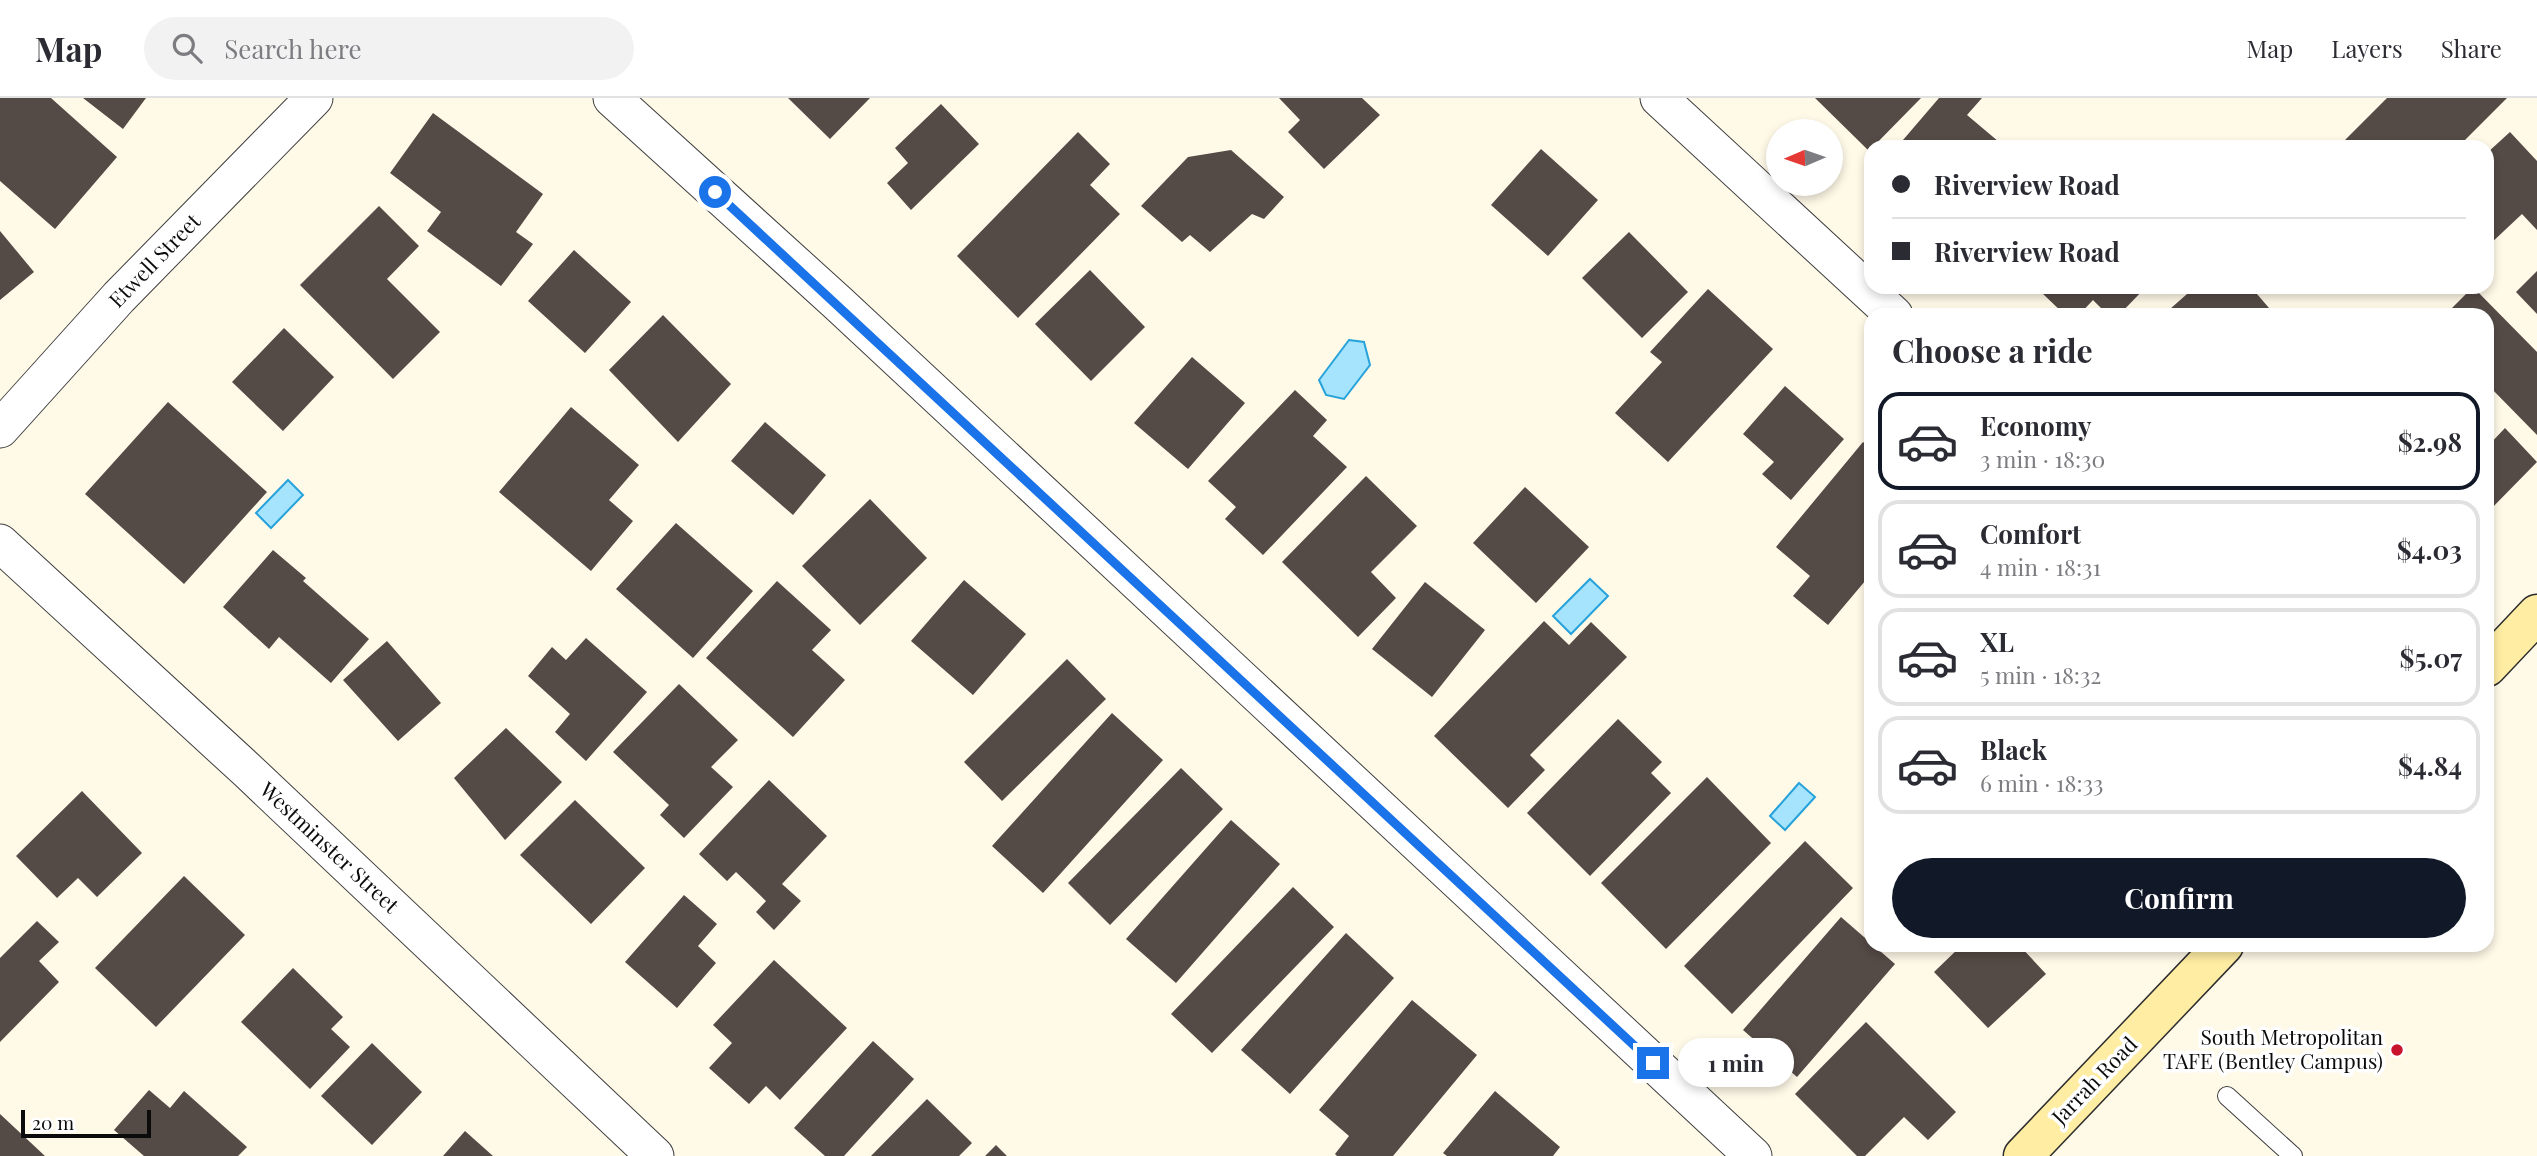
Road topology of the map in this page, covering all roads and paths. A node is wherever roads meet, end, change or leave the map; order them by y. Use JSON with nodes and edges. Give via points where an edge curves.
{"nodes":[{"id":1,"x":314,"y":98,"type":"edge"},
{"id":2,"x":612,"y":98,"type":"edge"},
{"id":3,"x":1659,"y":98,"type":"edge"},
{"id":4,"x":1864,"y":287,"type":"edge"},
{"id":5,"x":1871,"y":294,"type":"edge"},
{"id":6,"x":1886,"y":308,"type":"edge"},
{"id":7,"x":0,"y":429,"type":"edge"},
{"id":8,"x":0,"y":543,"type":"edge"},
{"id":9,"x":2537,"y":614,"type":"edge"},
{"id":10,"x":2494,"y":660,"type":"edge"},
{"id":11,"x":2217,"y":952,"type":"edge"},
{"id":12,"x":2228,"y":1096,"type":"dead end"},
{"id":13,"x":655,"y":1156,"type":"edge"},
{"id":14,"x":1753,"y":1156,"type":"edge"},
{"id":15,"x":2023,"y":1156,"type":"edge"},
{"id":16,"x":2292,"y":1156,"type":"edge"}],
"edges":[{"from":1,"to":7,"type":"street","name":"Etwell Street","via":[[119,297]]},
{"from":2,"to":14,"type":"street"},
{"from":3,"to":4,"type":"street"},
{"from":5,"to":6,"type":"street"},
{"from":8,"to":13,"type":"street","name":"Westminster Street"},
{"from":9,"to":10,"type":"street"},
{"from":11,"to":15,"type":"street","name":"Jarrah Road"},
{"from":12,"to":16,"type":"lane"}]}
